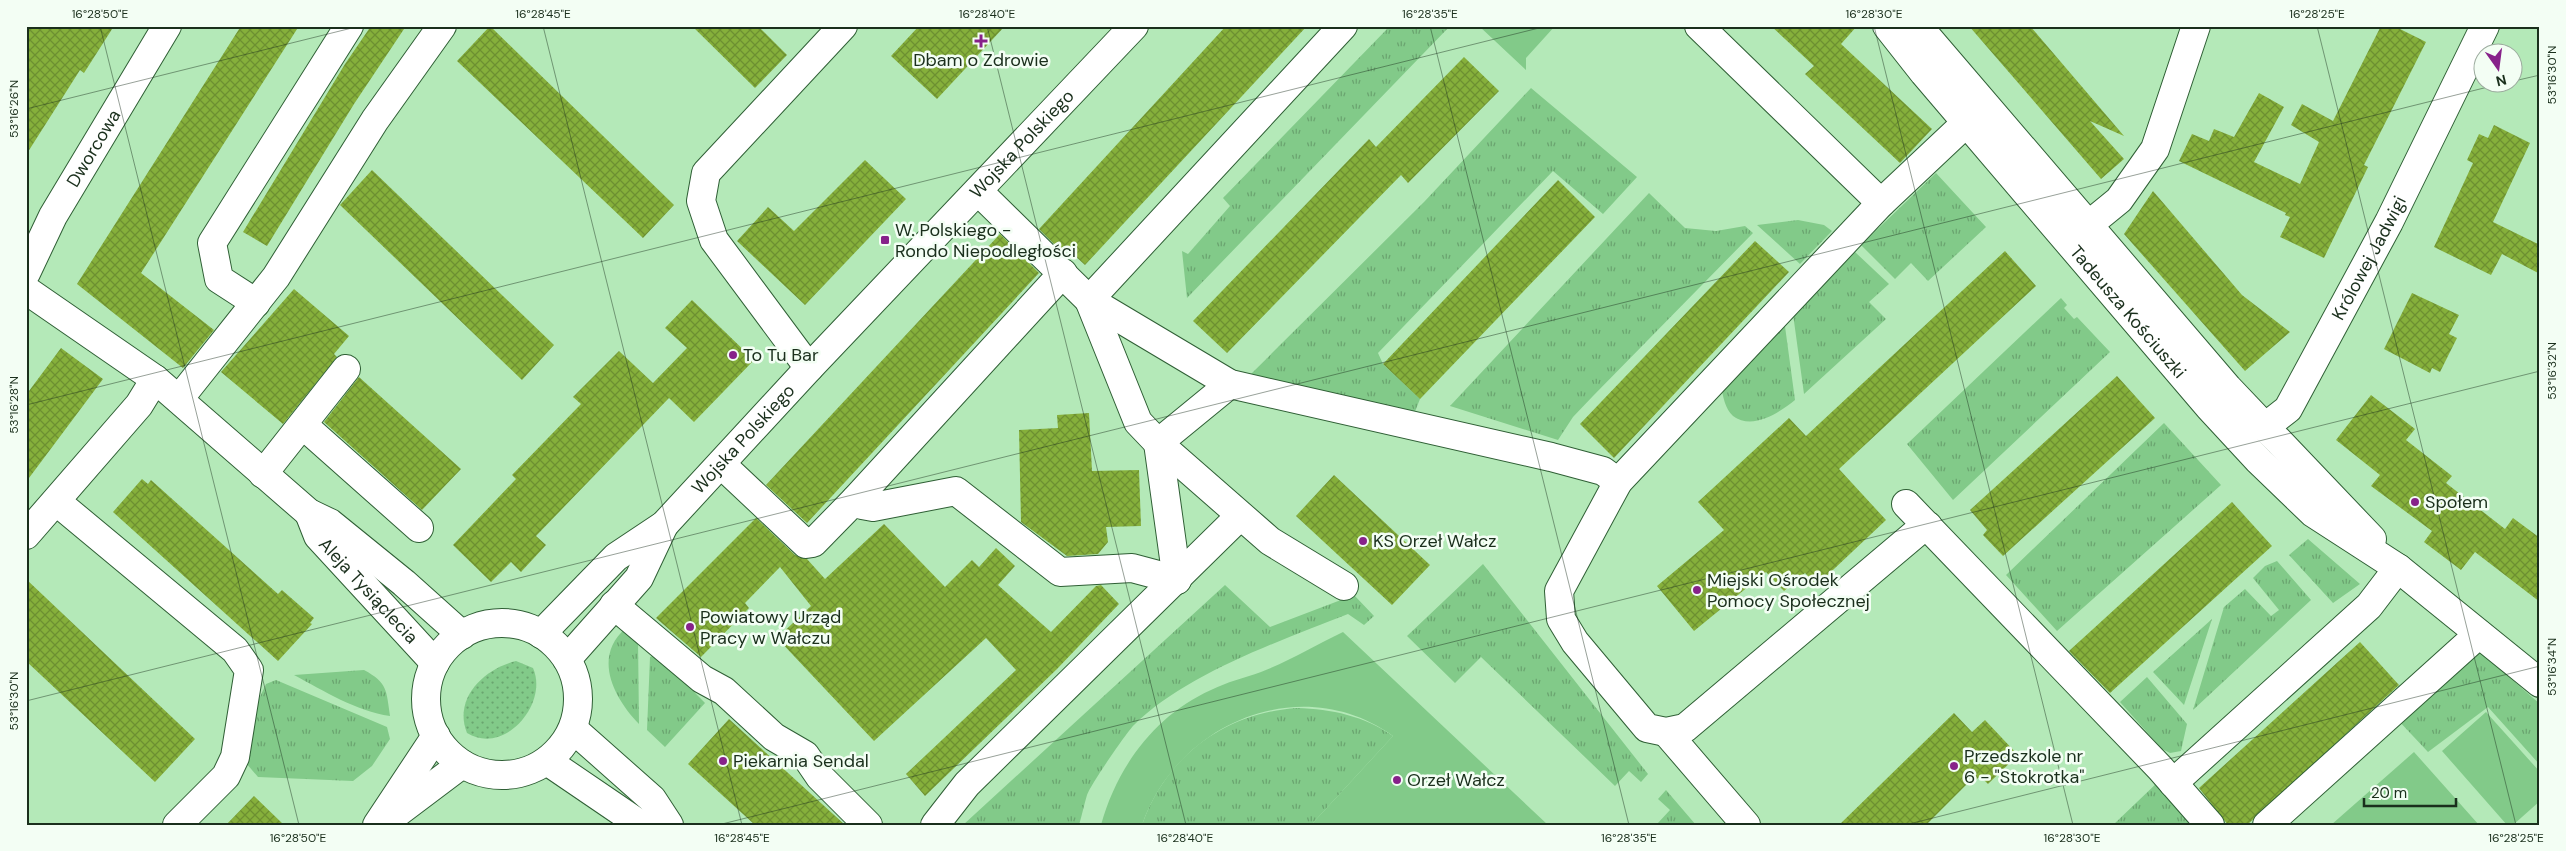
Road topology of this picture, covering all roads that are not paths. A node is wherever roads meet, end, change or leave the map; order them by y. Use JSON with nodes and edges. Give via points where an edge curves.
{"nodes":[{"id":1,"x":167,"y":26,"type":"edge"},
{"id":2,"x":349,"y":26,"type":"edge"},
{"id":3,"x":442,"y":26,"type":"edge"},
{"id":4,"x":843,"y":26,"type":"edge"},
{"id":5,"x":1134,"y":26,"type":"edge"},
{"id":6,"x":1344,"y":26,"type":"edge"},
{"id":7,"x":1699,"y":26,"type":"edge"},
{"id":8,"x":1887,"y":26,"type":"edge"},
{"id":9,"x":1918,"y":26,"type":"edge"},
{"id":10,"x":2196,"y":26,"type":"edge"},
{"id":11,"x":2485,"y":26,"type":"edge"},
{"id":12,"x":1966,"y":123,"type":"junction"},
{"id":13,"x":978,"y":191,"type":"junction"},
{"id":14,"x":1881,"y":203,"type":"junction"},
{"id":15,"x":2078,"y":234,"type":"junction"},
{"id":16,"x":26,"y":273,"type":"edge"},
{"id":17,"x":1063,"y":273,"type":"junction"},
{"id":18,"x":26,"y":290,"type":"edge"},
{"id":19,"x":1089,"y":300,"type":"junction"},
{"id":20,"x":256,"y":303,"type":"junction"},
{"id":21,"x":809,"y":368,"type":"junction"},
{"id":22,"x":346,"y":369,"type":"dead end"},
{"id":23,"x":154,"y":379,"type":"junction"},
{"id":24,"x":1230,"y":384,"type":"junction"},
{"id":25,"x":179,"y":399,"type":"junction"},
{"id":26,"x":2209,"y":407,"type":"junction"},
{"id":27,"x":303,"y":425,"type":"junction"},
{"id":28,"x":2265,"y":427,"type":"junction"},
{"id":29,"x":1158,"y":443,"type":"junction"},
{"id":30,"x":721,"y":464,"type":"junction"},
{"id":31,"x":262,"y":474,"type":"junction"},
{"id":32,"x":1618,"y":482,"type":"junction"},
{"id":33,"x":856,"y":499,"type":"junction"},
{"id":34,"x":57,"y":502,"type":"junction"},
{"id":35,"x":1906,"y":504,"type":"dead end"},
{"id":36,"x":309,"y":513,"type":"junction"},
{"id":37,"x":1240,"y":516,"type":"junction"},
{"id":38,"x":664,"y":525,"type":"junction"},
{"id":39,"x":1928,"y":526,"type":"junction"},
{"id":40,"x":419,"y":528,"type":"dead end"},
{"id":41,"x":26,"y":535,"type":"edge"},
{"id":42,"x":2398,"y":568,"type":"junction"},
{"id":43,"x":1177,"y":580,"type":"junction"},
{"id":44,"x":1344,"y":586,"type":"dead end"},
{"id":45,"x":614,"y":605,"type":"junction"},
{"id":46,"x":541,"y":634,"type":"junction"},
{"id":47,"x":2479,"y":634,"type":"junction"},
{"id":48,"x":462,"y":635,"type":"junction"},
{"id":49,"x":567,"y":659,"type":"junction"},
{"id":50,"x":435,"y":663,"type":"junction"},
{"id":51,"x":2540,"y":683,"type":"edge"},
{"id":52,"x":573,"y":729,"type":"junction"},
{"id":53,"x":1666,"y":732,"type":"junction"},
{"id":54,"x":436,"y":736,"type":"junction"},
{"id":55,"x":547,"y":761,"type":"junction"},
{"id":56,"x":462,"y":764,"type":"junction"},
{"id":57,"x":2174,"y":783,"type":"junction"},
{"id":58,"x":939,"y":819,"type":"edge"},
{"id":59,"x":177,"y":825,"type":"edge"},
{"id":60,"x":377,"y":825,"type":"edge"},
{"id":61,"x":382,"y":825,"type":"edge"},
{"id":62,"x":641,"y":825,"type":"edge"},
{"id":63,"x":669,"y":825,"type":"edge"},
{"id":64,"x":868,"y":825,"type":"edge"},
{"id":65,"x":1746,"y":825,"type":"edge"},
{"id":66,"x":2210,"y":825,"type":"edge"},
{"id":67,"x":2267,"y":825,"type":"edge"}],
"edges":[{"from":1,"to":16,"type":"main road","name":"Dworcowa","via":[[53,216]]},
{"from":2,"to":20,"type":"main road","via":[[212,243],[219,279]]},
{"from":3,"to":20,"type":"main road","via":[[375,120],[276,277]]},
{"from":4,"to":21,"type":"main road","via":[[706,173],[700,201],[714,240]]},
{"from":5,"to":13,"type":"main road","name":"Wojska Polskiego"},
{"from":6,"to":19,"type":"main road"},
{"from":7,"to":14,"type":"main road"},
{"from":8,"to":12,"type":"main road","name":"Tadeusza Kościuszki"},
{"from":9,"to":15,"type":"main road","name":"Tadeusza Kościuszki"},
{"from":10,"to":15,"type":"main road","via":[[2155,149],[2119,200]]},
{"from":11,"to":28,"type":"main road","name":"Królowej Jadwigi","via":[[2389,222],[2301,388],[2288,409]]},
{"from":12,"to":14,"type":"main road"},
{"from":12,"to":15,"type":"main road","name":"Tadeusza Kościuszki"},
{"from":13,"to":17,"type":"main road"},
{"from":13,"to":21,"type":"main road","name":"Wojska Polskiego"},
{"from":14,"to":32,"type":"main road"},
{"from":15,"to":26,"type":"main road","name":"Tadeusza Kościuszki"},
{"from":15,"to":28,"type":"main road","name":"Tadeusza Kościuszki"},
{"from":17,"to":19,"type":"main road"},
{"from":17,"to":33,"type":"main road"},
{"from":18,"to":23,"type":"main road","name":"Aleja Tysiąclecia"},
{"from":19,"to":24,"type":"main road"},
{"from":19,"to":29,"type":"main road","via":[[1138,422]]},
{"from":20,"to":25,"type":"main road"},
{"from":21,"to":30,"type":"main road","name":"Wojska Polskiego"},
{"from":22,"to":27,"type":"main road"},
{"from":23,"to":25,"type":"main road","name":"Aleja Tysiąclecia"},
{"from":23,"to":34,"type":"main road","via":[[139,405]]},
{"from":24,"to":29,"type":"main road"},
{"from":24,"to":32,"type":"main road","via":[[1604,470]]},
{"from":25,"to":31,"type":"main road","name":"Aleja Tysiąclecia"},
{"from":26,"to":28,"type":"main road"},
{"from":26,"to":42,"type":"main road","name":"Tadeusza Kościuszki","via":[[2313,513]]},
{"from":27,"to":31,"type":"main road"},
{"from":27,"to":40,"type":"main road"},
{"from":28,"to":42,"type":"main road","name":"Tadeusza Kościuszki"},
{"from":29,"to":37,"type":"main road"},
{"from":29,"to":43,"type":"main road"},
{"from":30,"to":33,"type":"main road","via":[[806,544],[813,543]]},
{"from":30,"to":38,"type":"main road","name":"Wojska Polskiego"},
{"from":31,"to":36,"type":"main road","name":"Aleja Tysiąclecia"},
{"from":32,"to":53,"type":"main road","via":[[1559,591],[1561,619],[1575,642],[1647,728]]},
{"from":33,"to":43,"type":"main road","via":[[862,505],[873,507],[956,491],[1060,572],[1132,568]]},
{"from":34,"to":41,"type":"main road"},
{"from":34,"to":59,"type":"main road","via":[[235,650],[249,670],[232,763],[226,776]]},
{"from":35,"to":39,"type":"main road"},
{"from":36,"to":48,"type":"main road","name":"Aleja Tysiąclecia","via":[[330,523]]},
{"from":36,"to":50,"type":"main road","name":"Aleja Tysiąclecia","via":[[318,536]]},
{"from":37,"to":43,"type":"main road"},
{"from":37,"to":44,"type":"main road","via":[[1270,541]]},
{"from":38,"to":45,"type":"main road","name":"Wojska Polskiego","via":[[639,578]]},
{"from":38,"to":46,"type":"main road","name":"Wojska Polskiego","via":[[616,557]]},
{"from":39,"to":53,"type":"main road","via":[[1920,529],[1685,728]]},
{"from":39,"to":57,"type":"main road"},
{"from":42,"to":47,"type":"main road","name":"Tadeusza Kościuszki"},
{"from":42,"to":57,"type":"main road","via":[[2369,606]]},
{"from":43,"to":58,"type":"main road","via":[[967,784]]},
{"from":45,"to":49,"type":"main road","name":"Wojska Polskiego"},
{"from":45,"to":64,"type":"main road","via":[[702,679],[724,691],[774,737],[805,755],[820,777]]},
{"from":46,"to":48,"type":"main road","via":[[506,624],[488,625]]},
{"from":46,"to":49,"type":"main road"},
{"from":47,"to":51,"type":"main road","name":"Tadeusza Kościuszki"},
{"from":47,"to":67,"type":"main road"},
{"from":48,"to":50,"type":"main road","via":[[446,647]]},
{"from":49,"to":52,"type":"main road","via":[[576,681],[578,697]]},
{"from":50,"to":54,"type":"main road","via":[[427,687],[427,712]]},
{"from":52,"to":55,"type":"main road","via":[[562,747]]},
{"from":52,"to":63,"type":"main road","via":[[652,799]]},
{"from":53,"to":65,"type":"main road"},
{"from":54,"to":56,"type":"main road","via":[[447,752]]},
{"from":54,"to":60,"type":"main road"},
{"from":55,"to":56,"type":"main road","via":[[520,774],[490,775]]},
{"from":55,"to":62,"type":"main road"},
{"from":56,"to":61,"type":"main road"},
{"from":57,"to":66,"type":"main road"}]}
